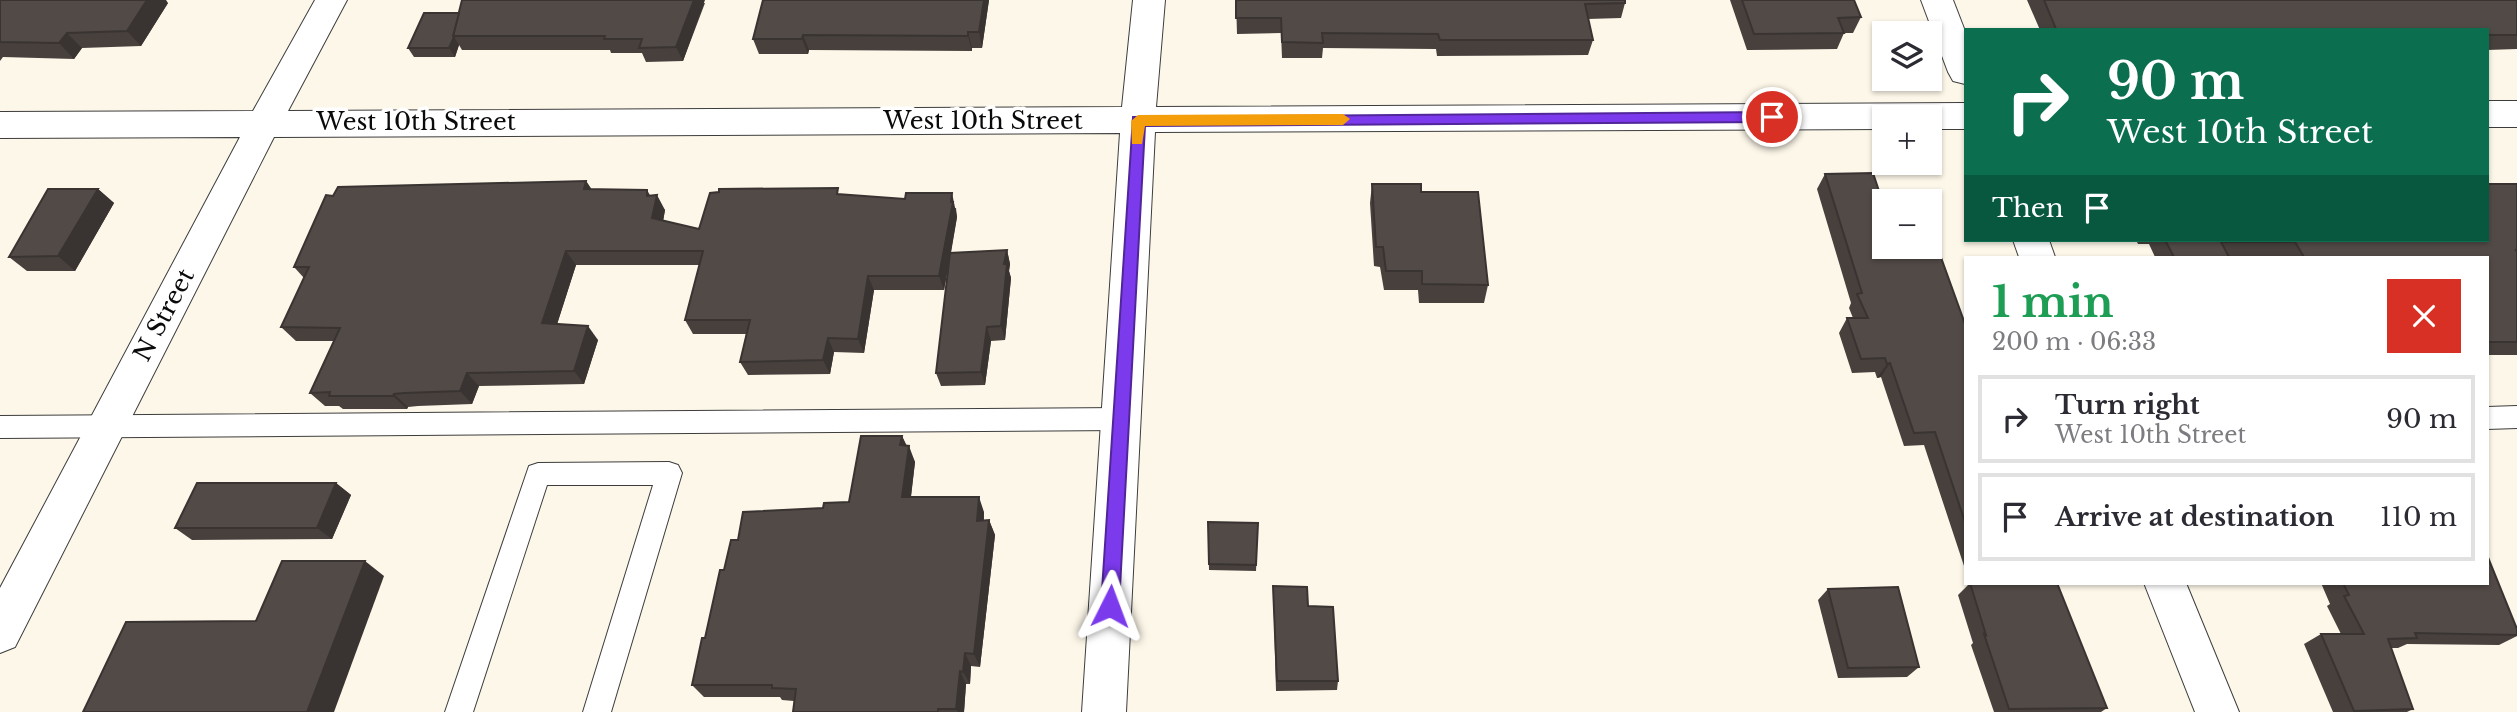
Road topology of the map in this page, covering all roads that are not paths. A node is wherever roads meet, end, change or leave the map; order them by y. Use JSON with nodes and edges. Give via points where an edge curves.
{"nodes":[{"id":1,"x":331,"y":0,"type":"edge"},
{"id":2,"x":1149,"y":0,"type":"edge"},
{"id":3,"x":1937,"y":0,"type":"edge"},
{"id":4,"x":1964,"y":69,"type":"edge"},
{"id":5,"x":2489,"y":114,"type":"edge"},
{"id":6,"x":2517,"y":114,"type":"edge"},
{"id":7,"x":1964,"y":116,"type":"edge"},
{"id":8,"x":1138,"y":121,"type":"junction"},
{"id":9,"x":264,"y":123,"type":"junction"},
{"id":10,"x":0,"y":125,"type":"edge"},
{"id":11,"x":2517,"y":417,"type":"edge"},
{"id":12,"x":2489,"y":418,"type":"edge"},
{"id":13,"x":1121,"y":419,"type":"junction"},
{"id":14,"x":107,"y":425,"type":"junction"},
{"id":15,"x":0,"y":426,"type":"edge"},
{"id":16,"x":2166,"y":585,"type":"edge"},
{"id":17,"x":0,"y":632,"type":"edge"},
{"id":18,"x":459,"y":712,"type":"edge"},
{"id":19,"x":597,"y":712,"type":"edge"},
{"id":20,"x":1104,"y":712,"type":"edge"},
{"id":21,"x":2217,"y":712,"type":"edge"}],
"edges":[{"from":1,"to":9,"type":"street","name":"N Street"},
{"from":2,"to":8,"type":"street"},
{"from":3,"to":4,"type":"street"},
{"from":5,"to":6,"type":"street"},
{"from":7,"to":8,"type":"street","name":"West 10th Street"},
{"from":8,"to":9,"type":"street","name":"West 10th Street"},
{"from":8,"to":13,"type":"street"},
{"from":9,"to":10,"type":"street","name":"West 10th Street"},
{"from":9,"to":14,"type":"street","name":"N Street"},
{"from":11,"to":12,"type":"lane"},
{"from":13,"to":14,"type":"lane"},
{"from":13,"to":20,"type":"street"},
{"from":14,"to":15,"type":"lane"},
{"from":14,"to":17,"type":"street","name":"N Street"},
{"from":16,"to":21,"type":"street"},
{"from":18,"to":19,"type":"lane","via":[[538,474],[669,473]]}]}
